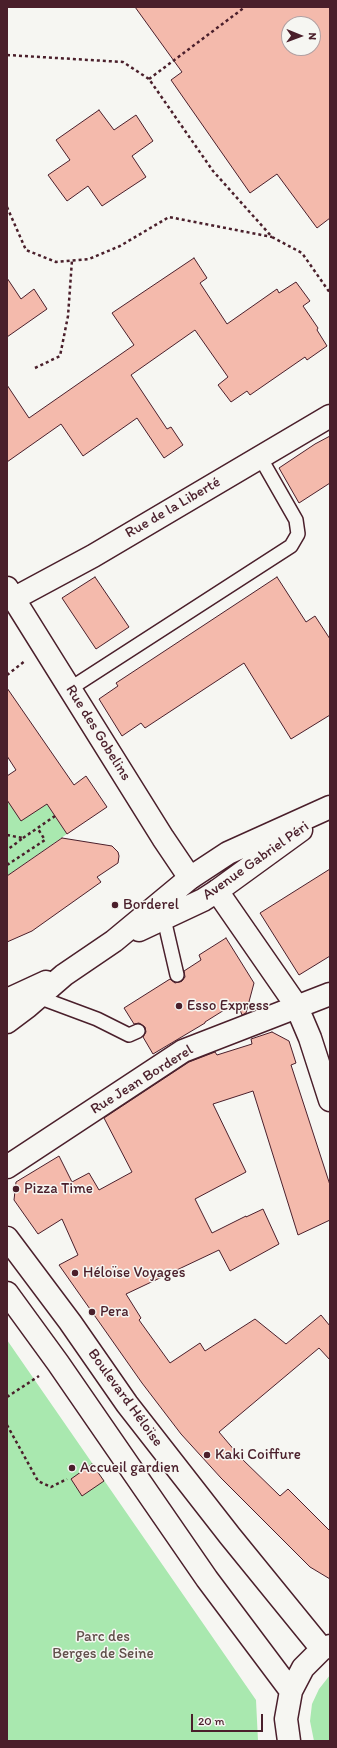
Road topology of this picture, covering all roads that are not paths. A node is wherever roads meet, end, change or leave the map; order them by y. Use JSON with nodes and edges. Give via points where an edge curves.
{"nodes":[{"id":1,"x":330,"y":416,"type":"edge"},
{"id":2,"x":260,"y":457,"type":"junction"},
{"id":3,"x":11,"y":593,"type":"edge"},
{"id":4,"x":71,"y":688,"type":"junction"},
{"id":5,"x":330,"y":807,"type":"edge"},
{"id":6,"x":190,"y":878,"type":"junction"},
{"id":7,"x":217,"y":891,"type":"junction"},
{"id":8,"x":164,"y":919,"type":"junction"},
{"id":9,"x":114,"y":941,"type":"junction"},
{"id":10,"x":177,"y":975,"type":"dead end"},
{"id":11,"x":7,"y":986,"type":"edge"},
{"id":12,"x":330,"y":994,"type":"edge"},
{"id":13,"x":32,"y":997,"type":"junction"},
{"id":14,"x":7,"y":1000,"type":"edge"},
{"id":15,"x":296,"y":1006,"type":"junction"},
{"id":16,"x":7,"y":1022,"type":"edge"},
{"id":17,"x":138,"y":1031,"type":"dead end"},
{"id":18,"x":7,"y":1035,"type":"edge"},
{"id":19,"x":330,"y":1100,"type":"edge"},
{"id":20,"x":7,"y":1167,"type":"edge"},
{"id":21,"x":7,"y":1238,"type":"edge"},
{"id":22,"x":7,"y":1293,"type":"edge"},
{"id":23,"x":326,"y":1648,"type":"edge"},
{"id":24,"x":290,"y":1691,"type":"junction"},
{"id":25,"x":289,"y":1741,"type":"edge"}],
"edges":[{"from":1,"to":2,"type":"main road","name":"Rue de la Liberté"},
{"from":2,"to":3,"type":"main road","name":"Rue de la Liberté","via":[[93,556]]},
{"from":2,"to":4,"type":"lane","via":[[296,520],[298,534],[291,546]]},
{"from":3,"to":4,"type":"main road","name":"Rue des Gobelins"},
{"from":4,"to":6,"type":"main road","name":"Rue des Gobelins"},
{"from":5,"to":6,"type":"main road","name":"Avenue Gabriel Péri","via":[[228,854]]},
{"from":5,"to":7,"type":"main road","name":"Avenue Gabriel Péri"},
{"from":6,"to":9,"type":"main road","name":"Avenue Gabriel Péri"},
{"from":7,"to":8,"type":"main road","name":"Avenue Gabriel Péri"},
{"from":7,"to":15,"type":"main road"},
{"from":8,"to":9,"type":"main road","name":"Avenue Gabriel Péri"},
{"from":8,"to":10,"type":"lane"},
{"from":9,"to":13,"type":"main road","name":"Avenue Gabriel Péri"},
{"from":11,"to":13,"type":"main road"},
{"from":12,"to":15,"type":"main road","name":"Rue Jean Borderel"},
{"from":13,"to":14,"type":"main road","name":"Avenue Gabriel Péri"},
{"from":13,"to":16,"type":"main road","name":"Avenue Gabriel Péri"},
{"from":13,"to":17,"type":"lane","via":[[97,1019],[129,1035]]},
{"from":13,"to":18,"type":"main road"},
{"from":15,"to":19,"type":"main road","via":[[310,1038]]},
{"from":15,"to":20,"type":"main road","name":"Rue Jean Borderel","via":[[183,1051]]},
{"from":21,"to":23,"type":"main road","name":"Boulevard Héloïse","via":[[146,1429],[230,1536]]},
{"from":22,"to":24,"type":"main road","via":[[207,1579]]},
{"from":23,"to":24,"type":"main road","via":[[303,1668]]},
{"from":24,"to":25,"type":"main road","via":[[286,1719]]}]}
